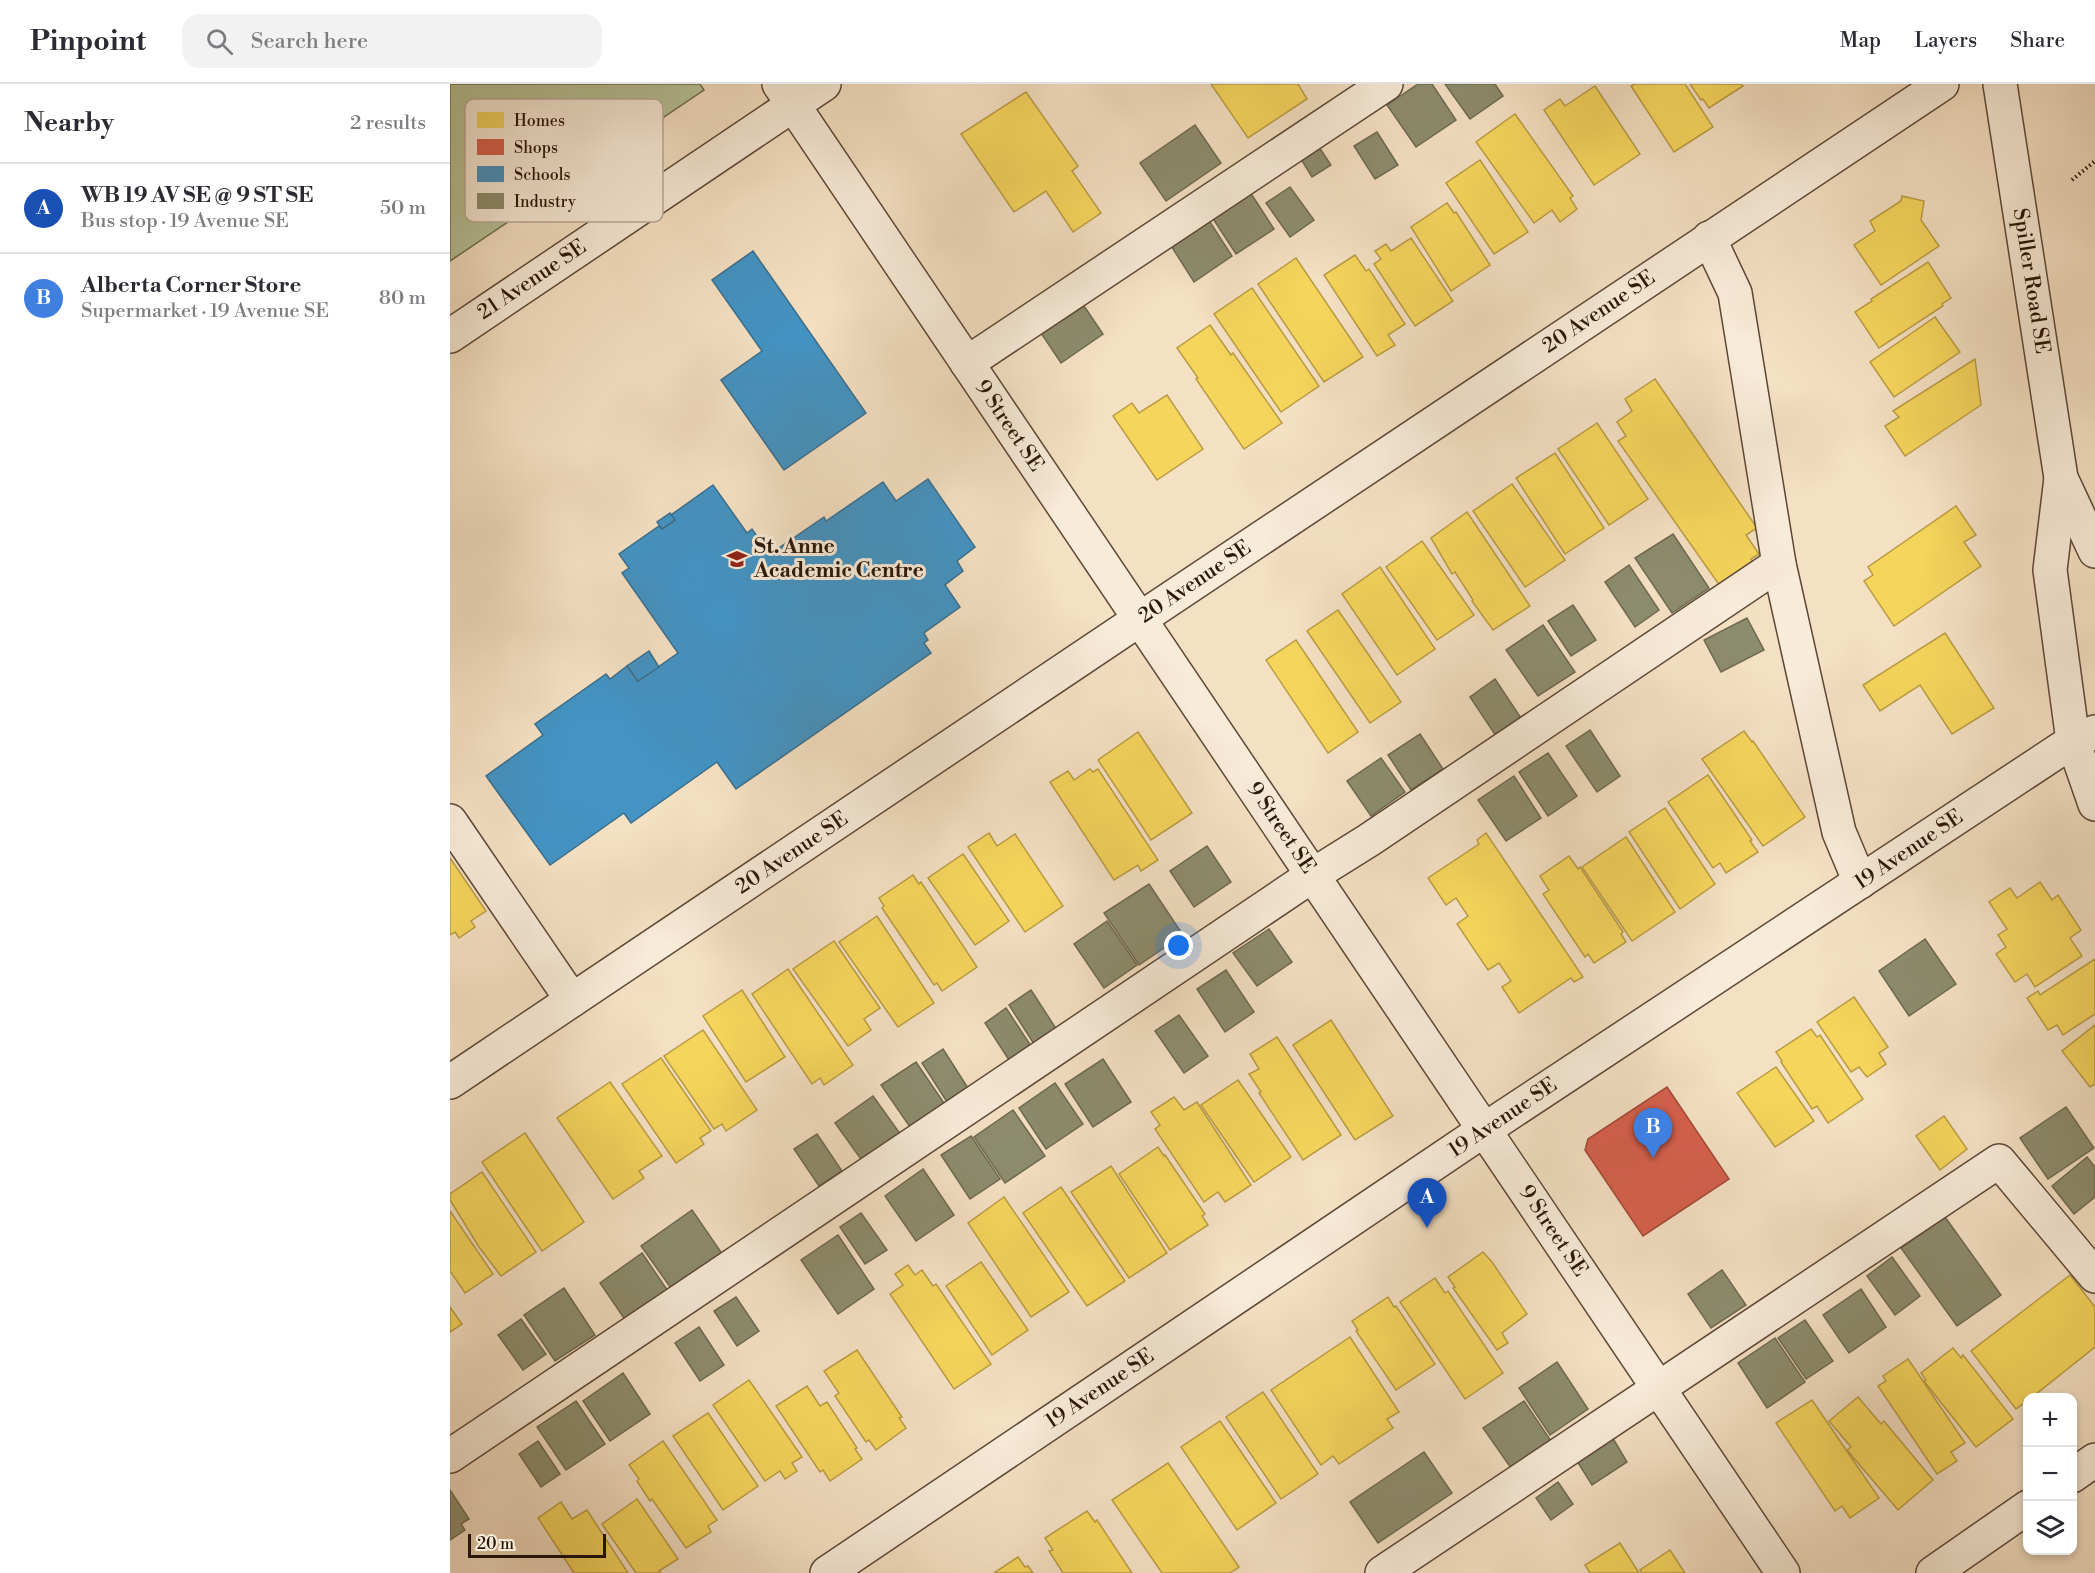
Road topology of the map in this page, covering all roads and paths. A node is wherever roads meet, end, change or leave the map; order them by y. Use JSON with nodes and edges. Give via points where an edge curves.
{"nodes":[{"id":1,"x":824,"y":84,"type":"edge"},
{"id":2,"x":1386,"y":84,"type":"edge"},
{"id":3,"x":1942,"y":84,"type":"edge"},
{"id":4,"x":2001,"y":84,"type":"edge"},
{"id":5,"x":786,"y":94,"type":"edge"},
{"id":6,"x":2095,"y":161,"type":"edge"},
{"id":7,"x":2072,"y":180,"type":"dead end"},
{"id":8,"x":663,"y":183,"type":"edge"},
{"id":9,"x":608,"y":222,"type":"edge"},
{"id":10,"x":1709,"y":238,"type":"junction"},
{"id":11,"x":450,"y":336,"type":"edge"},
{"id":12,"x":967,"y":363,"type":"junction"},
{"id":13,"x":2061,"y":478,"type":"junction"},
{"id":14,"x":2095,"y":551,"type":"edge"},
{"id":15,"x":1779,"y":564,"type":"junction"},
{"id":16,"x":1140,"y":619,"type":"junction"},
{"id":17,"x":2084,"y":736,"type":"edge"},
{"id":18,"x":2095,"y":804,"type":"edge"},
{"id":19,"x":450,"y":821,"type":"edge"},
{"id":20,"x":1313,"y":875,"type":"junction"},
{"id":21,"x":1860,"y":882,"type":"junction"},
{"id":22,"x":572,"y":1000,"type":"junction"},
{"id":23,"x":450,"y":1082,"type":"edge"},
{"id":24,"x":1484,"y":1130,"type":"junction"},
{"id":25,"x":2095,"y":1276,"type":"edge"},
{"id":26,"x":1658,"y":1388,"type":"junction"},
{"id":27,"x":450,"y":1456,"type":"edge"},
{"id":28,"x":2095,"y":1460,"type":"edge"},
{"id":29,"x":2077,"y":1473,"type":"edge"},
{"id":30,"x":2023,"y":1510,"type":"edge"},
{"id":31,"x":827,"y":1573,"type":"edge"},
{"id":32,"x":1382,"y":1573,"type":"edge"},
{"id":33,"x":1783,"y":1573,"type":"edge"},
{"id":34,"x":1933,"y":1573,"type":"edge"}],
"edges":[{"from":1,"to":5,"type":"street","name":"21 Avenue SE"},
{"from":2,"to":12,"type":"street"},
{"from":3,"to":10,"type":"street","name":"20 Avenue SE"},
{"from":4,"to":13,"type":"street","name":"Spiller Road SE"},
{"from":5,"to":8,"type":"street","name":"21 Avenue SE"},
{"from":5,"to":12,"type":"street","name":"9 Street SE"},
{"from":6,"to":7,"type":"path"},
{"from":9,"to":11,"type":"street","name":"21 Avenue SE"},
{"from":10,"to":15,"type":"street","via":[[1735,293]]},
{"from":10,"to":16,"type":"street","name":"20 Avenue SE"},
{"from":12,"to":16,"type":"street","name":"9 Street SE"},
{"from":13,"to":14,"type":"street","name":"Spiller Road SE"},
{"from":13,"to":17,"type":"street","name":"Spiller Road SE","via":[[2050,570]]},
{"from":15,"to":20,"type":"street"},
{"from":15,"to":21,"type":"street","via":[[1839,832]]},
{"from":16,"to":20,"type":"street","name":"9 Street SE"},
{"from":16,"to":22,"type":"street","name":"20 Avenue SE"},
{"from":17,"to":18,"type":"street","name":"Spiller Road SE"},
{"from":17,"to":21,"type":"street","name":"19 Avenue SE"},
{"from":19,"to":22,"type":"street"},
{"from":20,"to":24,"type":"street","name":"9 Street SE"},
{"from":20,"to":27,"type":"street"},
{"from":21,"to":24,"type":"street","name":"19 Avenue SE"},
{"from":22,"to":23,"type":"street","name":"20 Avenue SE"},
{"from":24,"to":26,"type":"street","name":"9 Street SE"},
{"from":24,"to":31,"type":"street","name":"19 Avenue SE"},
{"from":25,"to":26,"type":"street","via":[[1999,1161]]},
{"from":26,"to":32,"type":"street"},
{"from":26,"to":33,"type":"street","name":"9 Street SE"},
{"from":28,"to":29,"type":"street"},
{"from":30,"to":34,"type":"street"}]}
